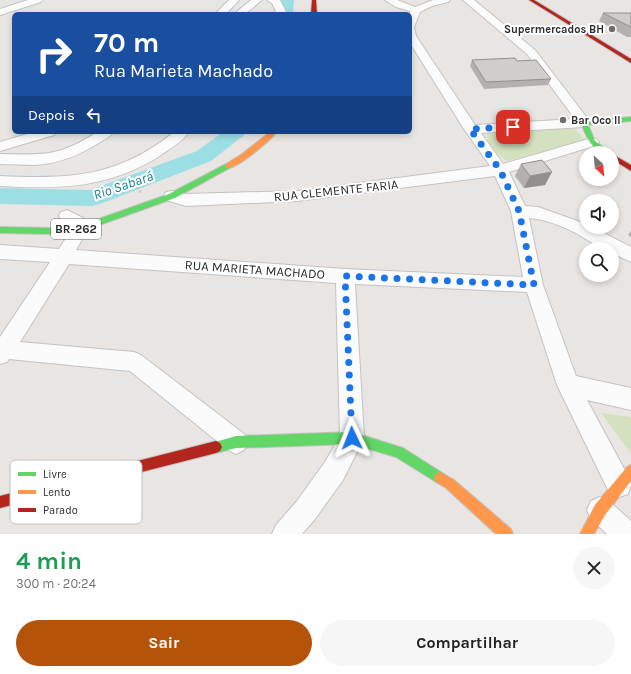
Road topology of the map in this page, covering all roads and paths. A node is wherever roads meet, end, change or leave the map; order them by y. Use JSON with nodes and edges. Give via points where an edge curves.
{"nodes":[{"id":1,"x":38,"y":0,"type":"edge"},
{"id":2,"x":234,"y":0,"type":"edge"},
{"id":3,"x":257,"y":0,"type":"edge"},
{"id":4,"x":272,"y":0,"type":"edge"},
{"id":5,"x":314,"y":0,"type":"edge"},
{"id":6,"x":390,"y":0,"type":"edge"},
{"id":7,"x":446,"y":0,"type":"edge"},
{"id":8,"x":468,"y":0,"type":"edge"},
{"id":9,"x":532,"y":0,"type":"edge"},
{"id":10,"x":416,"y":10,"type":"junction"},
{"id":11,"x":0,"y":12,"type":"edge"},
{"id":12,"x":222,"y":12,"type":"edge"},
{"id":13,"x":242,"y":12,"type":"edge"},
{"id":14,"x":281,"y":12,"type":"edge"},
{"id":15,"x":314,"y":12,"type":"edge"},
{"id":16,"x":412,"y":20,"type":"edge"},
{"id":17,"x":412,"y":38,"type":"edge"},
{"id":18,"x":631,"y":61,"type":"edge"},
{"id":19,"x":631,"y":119,"type":"edge"},
{"id":20,"x":584,"y":123,"type":"junction"},
{"id":21,"x":470,"y":129,"type":"junction"},
{"id":22,"x":42,"y":134,"type":"edge"},
{"id":23,"x":102,"y":134,"type":"edge"},
{"id":24,"x":180,"y":134,"type":"edge"},
{"id":25,"x":272,"y":134,"type":"edge"},
{"id":26,"x":592,"y":142,"type":"junction"},
{"id":27,"x":0,"y":146,"type":"edge"},
{"id":28,"x":597,"y":146,"type":"edge"},
{"id":29,"x":0,"y":159,"type":"edge"},
{"id":30,"x":619,"y":161,"type":"edge"},
{"id":31,"x":631,"y":169,"type":"edge"},
{"id":32,"x":500,"y":170,"type":"junction"},
{"id":33,"x":128,"y":173,"type":"dead end"},
{"id":34,"x":0,"y":181,"type":"edge"},
{"id":35,"x":172,"y":196,"type":"junction"},
{"id":36,"x":146,"y":199,"type":"junction"},
{"id":37,"x":107,"y":209,"type":"dead end"},
{"id":38,"x":519,"y":211,"type":"junction"},
{"id":39,"x":71,"y":219,"type":"junction"},
{"id":40,"x":4,"y":231,"type":"edge"},
{"id":41,"x":0,"y":252,"type":"edge"},
{"id":42,"x":631,"y":255,"type":"edge"},
{"id":43,"x":64,"y":256,"type":"junction"},
{"id":44,"x":345,"y":276,"type":"junction"},
{"id":45,"x":534,"y":285,"type":"junction"},
{"id":46,"x":1,"y":351,"type":"edge"},
{"id":47,"x":568,"y":385,"type":"junction"},
{"id":48,"x":631,"y":399,"type":"edge"},
{"id":49,"x":352,"y":438,"type":"junction"},
{"id":50,"x":236,"y":442,"type":"junction"},
{"id":51,"x":142,"y":466,"type":"edge"},
{"id":52,"x":625,"y":478,"type":"edge"},
{"id":53,"x":10,"y":499,"type":"edge"},
{"id":54,"x":0,"y":502,"type":"edge"},
{"id":55,"x":600,"y":510,"type":"junction"},
{"id":56,"x":285,"y":534,"type":"edge"},
{"id":57,"x":506,"y":534,"type":"edge"},
{"id":58,"x":587,"y":534,"type":"edge"},
{"id":59,"x":626,"y":534,"type":"edge"}],
"edges":[{"from":1,"to":11,"type":"street"},
{"from":2,"to":12,"type":"street"},
{"from":3,"to":13,"type":"street"},
{"from":4,"to":14,"type":"street","via":[[276,1]]},
{"from":5,"to":15,"type":"main road"},
{"from":6,"to":10,"type":"street","via":[[399,6]]},
{"from":7,"to":10,"type":"street"},
{"from":8,"to":20,"type":"street","via":[[532,52]]},
{"from":9,"to":18,"type":"main road"},
{"from":10,"to":16,"type":"street"},
{"from":17,"to":21,"type":"street"},
{"from":19,"to":20,"type":"main road"},
{"from":20,"to":21,"type":"street"},
{"from":20,"to":26,"type":"main road"},
{"from":21,"to":32,"type":"street"},
{"from":22,"to":27,"type":"street"},
{"from":23,"to":29,"type":"street","via":[[53,158]]},
{"from":24,"to":34,"type":"street","via":[[168,145],[117,171],[77,181]]},
{"from":25,"to":35,"type":"main road","number":"BR-262","via":[[245,156]]},
{"from":26,"to":28,"type":"main road"},
{"from":26,"to":32,"type":"street","name":"RUA CLEMENTE FARIA"},
{"from":30,"to":31,"type":"main road"},
{"from":32,"to":35,"type":"street","name":"RUA CLEMENTE FARIA","via":[[297,196],[186,200]]},
{"from":32,"to":38,"type":"street"},
{"from":33,"to":36,"type":"path"},
{"from":35,"to":36,"type":"main road","number":"BR-262"},
{"from":36,"to":37,"type":"main road","number":"BR-262"},
{"from":36,"to":39,"type":"main road","number":"BR-262"},
{"from":38,"to":42,"type":"street","via":[[538,213],[580,228]]},
{"from":38,"to":45,"type":"street"},
{"from":39,"to":40,"type":"main road","number":"BR-262"},
{"from":39,"to":43,"type":"street"},
{"from":41,"to":43,"type":"street","name":"RUA MARIETA MACHADO"},
{"from":43,"to":44,"type":"street","name":"RUA MARIETA MACHADO"},
{"from":43,"to":46,"type":"street"},
{"from":44,"to":45,"type":"street","name":"RUA MARIETA MACHADO"},
{"from":44,"to":49,"type":"street"},
{"from":45,"to":47,"type":"street"},
{"from":46,"to":50,"type":"street","via":[[134,362]]},
{"from":47,"to":48,"type":"street"},
{"from":47,"to":52,"type":"street"},
{"from":49,"to":50,"type":"main road"},
{"from":49,"to":56,"type":"street","via":[[334,471]]},
{"from":49,"to":57,"type":"main road","via":[[399,452],[450,484]]},
{"from":50,"to":51,"type":"main road"},
{"from":52,"to":55,"type":"main road"},
{"from":53,"to":54,"type":"main road"},
{"from":55,"to":58,"type":"main road"},
{"from":55,"to":59,"type":"street"}]}
